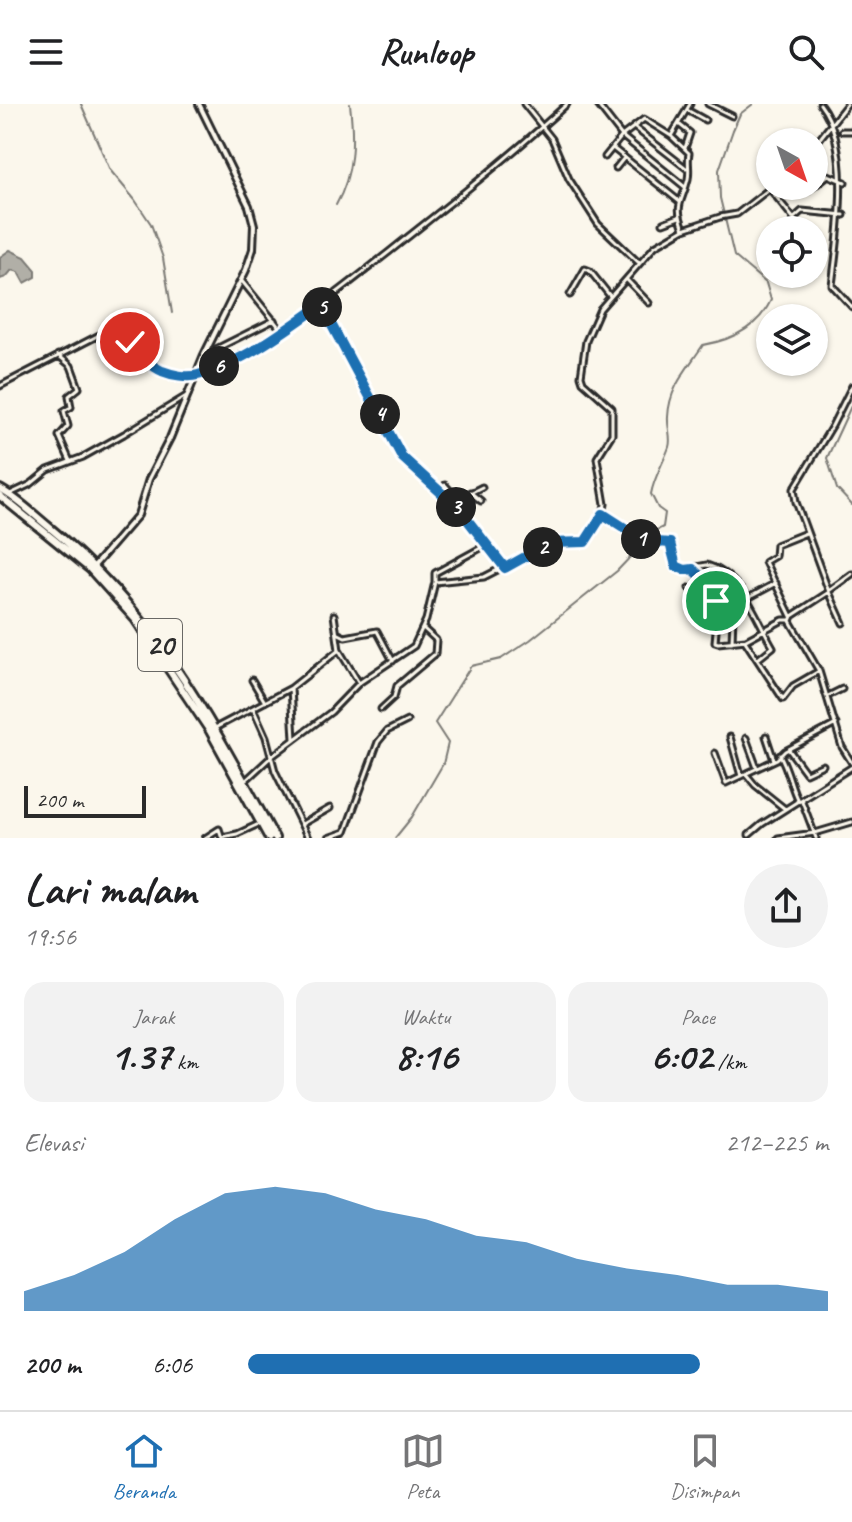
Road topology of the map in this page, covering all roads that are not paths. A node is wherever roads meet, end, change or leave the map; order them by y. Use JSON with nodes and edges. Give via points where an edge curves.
{"nodes":[{"id":1,"x":199,"y":104,"type":"edge"},
{"id":2,"x":524,"y":104,"type":"edge"},
{"id":3,"x":567,"y":104,"type":"edge"},
{"id":4,"x":597,"y":104,"type":"edge"},
{"id":5,"x":690,"y":104,"type":"edge"},
{"id":6,"x":708,"y":104,"type":"edge"},
{"id":7,"x":820,"y":104,"type":"edge"},
{"id":8,"x":847,"y":104,"type":"edge"},
{"id":9,"x":687,"y":110,"type":"junction"},
{"id":10,"x":732,"y":116,"type":"dead end"},
{"id":11,"x":835,"y":119,"type":"junction"},
{"id":12,"x":705,"y":120,"type":"dead end"},
{"id":13,"x":679,"y":124,"type":"junction"},
{"id":14,"x":634,"y":127,"type":"junction"},
{"id":15,"x":542,"y":128,"type":"junction"},
{"id":16,"x":828,"y":128,"type":"edge"},
{"id":17,"x":842,"y":131,"type":"junction"},
{"id":18,"x":852,"y":131,"type":"edge"},
{"id":19,"x":622,"y":136,"type":"junction"},
{"id":20,"x":671,"y":136,"type":"junction"},
{"id":21,"x":844,"y":138,"type":"dead end"},
{"id":22,"x":685,"y":148,"type":"junction"},
{"id":23,"x":613,"y":149,"type":"junction"},
{"id":24,"x":605,"y":157,"type":"dead end"},
{"id":25,"x":624,"y":158,"type":"junction"},
{"id":26,"x":845,"y":159,"type":"dead end"},
{"id":27,"x":616,"y":168,"type":"dead end"},
{"id":28,"x":688,"y":170,"type":"junction"},
{"id":29,"x":828,"y":175,"type":"edge"},
{"id":30,"x":845,"y":182,"type":"junction"},
{"id":31,"x":685,"y":187,"type":"junction"},
{"id":32,"x":757,"y":200,"type":"edge"},
{"id":33,"x":680,"y":202,"type":"junction"},
{"id":34,"x":844,"y":215,"type":"junction"},
{"id":35,"x":796,"y":216,"type":"edge"},
{"id":36,"x":679,"y":217,"type":"junction"},
{"id":37,"x":663,"y":223,"type":"dead end"},
{"id":38,"x":684,"y":229,"type":"junction"},
{"id":39,"x":639,"y":263,"type":"junction"},
{"id":40,"x":626,"y":279,"type":"junction"},
{"id":41,"x":241,"y":280,"type":"junction"},
{"id":42,"x":570,"y":295,"type":"dead end"},
{"id":43,"x":610,"y":296,"type":"junction"},
{"id":44,"x":649,"y":303,"type":"dead end"},
{"id":45,"x":321,"y":305,"type":"junction"},
{"id":46,"x":852,"y":307,"type":"edge"},
{"id":47,"x":274,"y":320,"type":"junction"},
{"id":48,"x":283,"y":332,"type":"junction"},
{"id":49,"x":58,"y":355,"type":"junction"},
{"id":50,"x":204,"y":355,"type":"junction"},
{"id":51,"x":195,"y":376,"type":"junction"},
{"id":52,"x":0,"y":386,"type":"edge"},
{"id":53,"x":852,"y":386,"type":"edge"},
{"id":54,"x":188,"y":395,"type":"junction"},
{"id":55,"x":70,"y":461,"type":"junction"},
{"id":56,"x":445,"y":485,"type":"dead end"},
{"id":57,"x":482,"y":487,"type":"dead end"},
{"id":58,"x":0,"y":489,"type":"edge"},
{"id":59,"x":470,"y":492,"type":"junction"},
{"id":60,"x":10,"y":495,"type":"junction"},
{"id":61,"x":0,"y":496,"type":"edge"},
{"id":62,"x":458,"y":499,"type":"junction"},
{"id":63,"x":481,"y":501,"type":"dead end"},
{"id":64,"x":452,"y":502,"type":"junction"},
{"id":65,"x":603,"y":514,"type":"junction"},
{"id":66,"x":806,"y":533,"type":"junction"},
{"id":67,"x":488,"y":544,"type":"junction"},
{"id":68,"x":94,"y":566,"type":"junction"},
{"id":69,"x":505,"y":568,"type":"junction"},
{"id":70,"x":693,"y":569,"type":"junction"},
{"id":71,"x":852,"y":574,"type":"edge"},
{"id":72,"x":435,"y":582,"type":"junction"},
{"id":73,"x":776,"y":583,"type":"junction"},
{"id":74,"x":689,"y":588,"type":"dead end"},
{"id":75,"x":829,"y":591,"type":"junction"},
{"id":76,"x":743,"y":592,"type":"junction"},
{"id":77,"x":722,"y":597,"type":"junction"},
{"id":78,"x":748,"y":598,"type":"junction"},
{"id":79,"x":718,"y":608,"type":"dead end"},
{"id":80,"x":733,"y":614,"type":"dead end"},
{"id":81,"x":334,"y":615,"type":"dead end"},
{"id":82,"x":791,"y":618,"type":"junction"},
{"id":83,"x":843,"y":623,"type":"dead end"},
{"id":84,"x":423,"y":628,"type":"junction"},
{"id":85,"x":763,"y":631,"type":"junction"},
{"id":86,"x":337,"y":633,"type":"junction"},
{"id":87,"x":745,"y":641,"type":"junction"},
{"id":88,"x":732,"y":643,"type":"junction"},
{"id":89,"x":339,"y":650,"type":"junction"},
{"id":90,"x":758,"y":659,"type":"junction"},
{"id":91,"x":394,"y":661,"type":"junction"},
{"id":92,"x":819,"y":671,"type":"junction"},
{"id":93,"x":252,"y":680,"type":"dead end"},
{"id":94,"x":359,"y":683,"type":"junction"},
{"id":95,"x":291,"y":688,"type":"junction"},
{"id":96,"x":842,"y":689,"type":"dead end"},
{"id":97,"x":828,"y":696,"type":"junction"},
{"id":98,"x":265,"y":702,"type":"junction"},
{"id":99,"x":253,"y":708,"type":"junction"},
{"id":100,"x":381,"y":709,"type":"dead end"},
{"id":101,"x":407,"y":721,"type":"dead end"},
{"id":102,"x":836,"y":724,"type":"junction"},
{"id":103,"x":215,"y":728,"type":"junction"},
{"id":104,"x":766,"y":736,"type":"dead end"},
{"id":105,"x":730,"y":737,"type":"dead end"},
{"id":106,"x":746,"y":738,"type":"dead end"},
{"id":107,"x":294,"y":739,"type":"junction"},
{"id":108,"x":789,"y":749,"type":"junction"},
{"id":109,"x":715,"y":753,"type":"dead end"},
{"id":110,"x":780,"y":755,"type":"junction"},
{"id":111,"x":271,"y":757,"type":"junction"},
{"id":112,"x":774,"y":760,"type":"junction"},
{"id":113,"x":823,"y":765,"type":"dead end"},
{"id":114,"x":852,"y":765,"type":"edge"},
{"id":115,"x":757,"y":768,"type":"junction"},
{"id":116,"x":744,"y":775,"type":"junction"},
{"id":117,"x":245,"y":781,"type":"junction"},
{"id":118,"x":800,"y":800,"type":"junction"},
{"id":119,"x":330,"y":808,"type":"dead end"},
{"id":120,"x":785,"y":809,"type":"junction"},
{"id":121,"x":852,"y":822,"type":"edge"},
{"id":122,"x":261,"y":823,"type":"junction"},
{"id":123,"x":302,"y":824,"type":"junction"},
{"id":124,"x":345,"y":832,"type":"junction"},
{"id":125,"x":749,"y":835,"type":"dead end"},
{"id":126,"x":815,"y":835,"type":"edge"},
{"id":127,"x":222,"y":837,"type":"edge"},
{"id":128,"x":205,"y":838,"type":"edge"},
{"id":129,"x":272,"y":838,"type":"edge"},
{"id":130,"x":308,"y":838,"type":"edge"},
{"id":131,"x":328,"y":838,"type":"edge"},
{"id":132,"x":347,"y":838,"type":"edge"},
{"id":133,"x":778,"y":838,"type":"edge"}],
"edges":[{"from":1,"to":41,"type":"street","via":[[254,222],[253,249]]},
{"from":2,"to":15,"type":"street"},
{"from":3,"to":15,"type":"street"},
{"from":4,"to":19,"type":"street"},
{"from":5,"to":9,"type":"street"},
{"from":6,"to":10,"type":"street"},
{"from":7,"to":11,"type":"street"},
{"from":8,"to":11,"type":"street"},
{"from":9,"to":12,"type":"street"},
{"from":9,"to":13,"type":"street"},
{"from":11,"to":16,"type":"street"},
{"from":11,"to":17,"type":"street"},
{"from":13,"to":20,"type":"street"},
{"from":13,"to":22,"type":"street","via":[[690,133]]},
{"from":14,"to":19,"type":"street"},
{"from":14,"to":20,"type":"street","via":[[647,119]]},
{"from":14,"to":28,"type":"street"},
{"from":15,"to":39,"type":"street","via":[[598,224]]},
{"from":15,"to":45,"type":"street"},
{"from":17,"to":18,"type":"street"},
{"from":17,"to":21,"type":"street"},
{"from":19,"to":23,"type":"street"},
{"from":19,"to":31,"type":"street"},
{"from":20,"to":22,"type":"street"},
{"from":22,"to":28,"type":"street"},
{"from":23,"to":24,"type":"street"},
{"from":23,"to":25,"type":"street"},
{"from":25,"to":27,"type":"street"},
{"from":25,"to":33,"type":"street"},
{"from":26,"to":30,"type":"street"},
{"from":28,"to":31,"type":"street"},
{"from":29,"to":30,"type":"street"},
{"from":30,"to":34,"type":"street"},
{"from":31,"to":33,"type":"street"},
{"from":32,"to":38,"type":"street","via":[[737,214]]},
{"from":33,"to":36,"type":"street"},
{"from":34,"to":35,"type":"street","via":[[802,211]]},
{"from":34,"to":46,"type":"street","via":[[832,285]]},
{"from":36,"to":37,"type":"street"},
{"from":36,"to":38,"type":"street"},
{"from":38,"to":39,"type":"street","via":[[663,239]]},
{"from":39,"to":40,"type":"street"},
{"from":40,"to":43,"type":"street"},
{"from":40,"to":44,"type":"street"},
{"from":41,"to":47,"type":"street"},
{"from":41,"to":50,"type":"street"},
{"from":42,"to":43,"type":"street","via":[[585,269]]},
{"from":43,"to":65,"type":"street","via":[[586,341],[581,373],[583,382],[613,411],[612,434],[597,458]]},
{"from":45,"to":48,"type":"street"},
{"from":45,"to":64,"type":"street","via":[[402,457]]},
{"from":47,"to":48,"type":"street"},
{"from":47,"to":50,"type":"street"},
{"from":48,"to":51,"type":"street"},
{"from":49,"to":51,"type":"street","via":[[114,331],[158,369]]},
{"from":49,"to":52,"type":"street"},
{"from":49,"to":55,"type":"street","via":[[71,366],[79,388],[69,396],[71,407],[64,411],[68,426],[59,436]]},
{"from":50,"to":51,"type":"street"},
{"from":51,"to":54,"type":"street"},
{"from":53,"to":66,"type":"street","via":[[794,489]]},
{"from":54,"to":55,"type":"street"},
{"from":54,"to":68,"type":"street","via":[[138,515]]},
{"from":55,"to":60,"type":"street"},
{"from":56,"to":62,"type":"street"},
{"from":57,"to":59,"type":"street"},
{"from":58,"to":60,"type":"highway","number":"20"},
{"from":59,"to":62,"type":"street"},
{"from":59,"to":63,"type":"street"},
{"from":60,"to":68,"type":"highway","number":"20"},
{"from":61,"to":122,"type":"highway","number":"20","via":[[90,569],[135,619],[210,731]]},
{"from":62,"to":64,"type":"street"},
{"from":64,"to":67,"type":"street"},
{"from":65,"to":69,"type":"street","via":[[585,542],[550,543]]},
{"from":65,"to":70,"type":"street","via":[[647,542],[668,542],[676,566]]},
{"from":66,"to":73,"type":"street","via":[[776,545],[775,556],[765,562]]},
{"from":66,"to":75,"type":"street"},
{"from":67,"to":69,"type":"street"},
{"from":67,"to":72,"type":"street","via":[[435,573]]},
{"from":68,"to":103,"type":"highway","number":"20","via":[[139,615]]},
{"from":69,"to":72,"type":"street","via":[[478,579]]},
{"from":70,"to":76,"type":"street","via":[[714,567]]},
{"from":70,"to":77,"type":"street"},
{"from":71,"to":75,"type":"street"},
{"from":72,"to":84,"type":"street"},
{"from":73,"to":78,"type":"street"},
{"from":73,"to":82,"type":"street"},
{"from":74,"to":77,"type":"street","via":[[709,606]]},
{"from":75,"to":82,"type":"street"},
{"from":75,"to":83,"type":"street"},
{"from":76,"to":77,"type":"street","via":[[731,603]]},
{"from":76,"to":78,"type":"street"},
{"from":78,"to":85,"type":"street"},
{"from":79,"to":88,"type":"street","via":[[715,642]]},
{"from":80,"to":88,"type":"street"},
{"from":81,"to":86,"type":"street"},
{"from":82,"to":85,"type":"street"},
{"from":82,"to":92,"type":"street"},
{"from":84,"to":91,"type":"street","via":[[414,646]]},
{"from":84,"to":100,"type":"street","via":[[437,642],[435,654],[397,686]]},
{"from":85,"to":87,"type":"street"},
{"from":85,"to":90,"type":"street","via":[[773,647]]},
{"from":86,"to":89,"type":"street"},
{"from":86,"to":91,"type":"street","via":[[345,637],[377,631]]},
{"from":87,"to":88,"type":"street"},
{"from":87,"to":90,"type":"street"},
{"from":89,"to":94,"type":"street"},
{"from":89,"to":95,"type":"street"},
{"from":90,"to":92,"type":"street","via":[[783,699],[793,686]]},
{"from":91,"to":94,"type":"street"},
{"from":92,"to":97,"type":"street"},
{"from":93,"to":98,"type":"street"},
{"from":94,"to":107,"type":"street"},
{"from":95,"to":98,"type":"street"},
{"from":95,"to":107,"type":"street"},
{"from":96,"to":97,"type":"street"},
{"from":97,"to":102,"type":"street"},
{"from":98,"to":99,"type":"street"},
{"from":99,"to":103,"type":"street"},
{"from":99,"to":111,"type":"street"},
{"from":101,"to":124,"type":"street","via":[[378,742]]},
{"from":102,"to":108,"type":"street"},
{"from":102,"to":114,"type":"street"},
{"from":103,"to":117,"type":"highway","number":"20"},
{"from":104,"to":112,"type":"street"},
{"from":105,"to":116,"type":"street"},
{"from":106,"to":115,"type":"street"},
{"from":107,"to":111,"type":"street"},
{"from":108,"to":110,"type":"street"},
{"from":108,"to":113,"type":"street","via":[[806,773]]},
{"from":109,"to":116,"type":"street","via":[[725,783]]},
{"from":110,"to":112,"type":"street"},
{"from":110,"to":118,"type":"street"},
{"from":111,"to":117,"type":"street"},
{"from":111,"to":123,"type":"street"},
{"from":112,"to":115,"type":"street"},
{"from":114,"to":118,"type":"street"},
{"from":115,"to":116,"type":"street"},
{"from":116,"to":120,"type":"street"},
{"from":117,"to":129,"type":"highway","number":"20"},
{"from":118,"to":120,"type":"street"},
{"from":118,"to":126,"type":"street"},
{"from":119,"to":123,"type":"street"},
{"from":120,"to":125,"type":"street"},
{"from":121,"to":126,"type":"street"},
{"from":122,"to":127,"type":"street"},
{"from":122,"to":129,"type":"highway","number":"20"},
{"from":123,"to":130,"type":"street"},
{"from":124,"to":131,"type":"street"},
{"from":124,"to":132,"type":"street"},
{"from":126,"to":133,"type":"street"},
{"from":127,"to":128,"type":"street","via":[[219,829]]}]}
